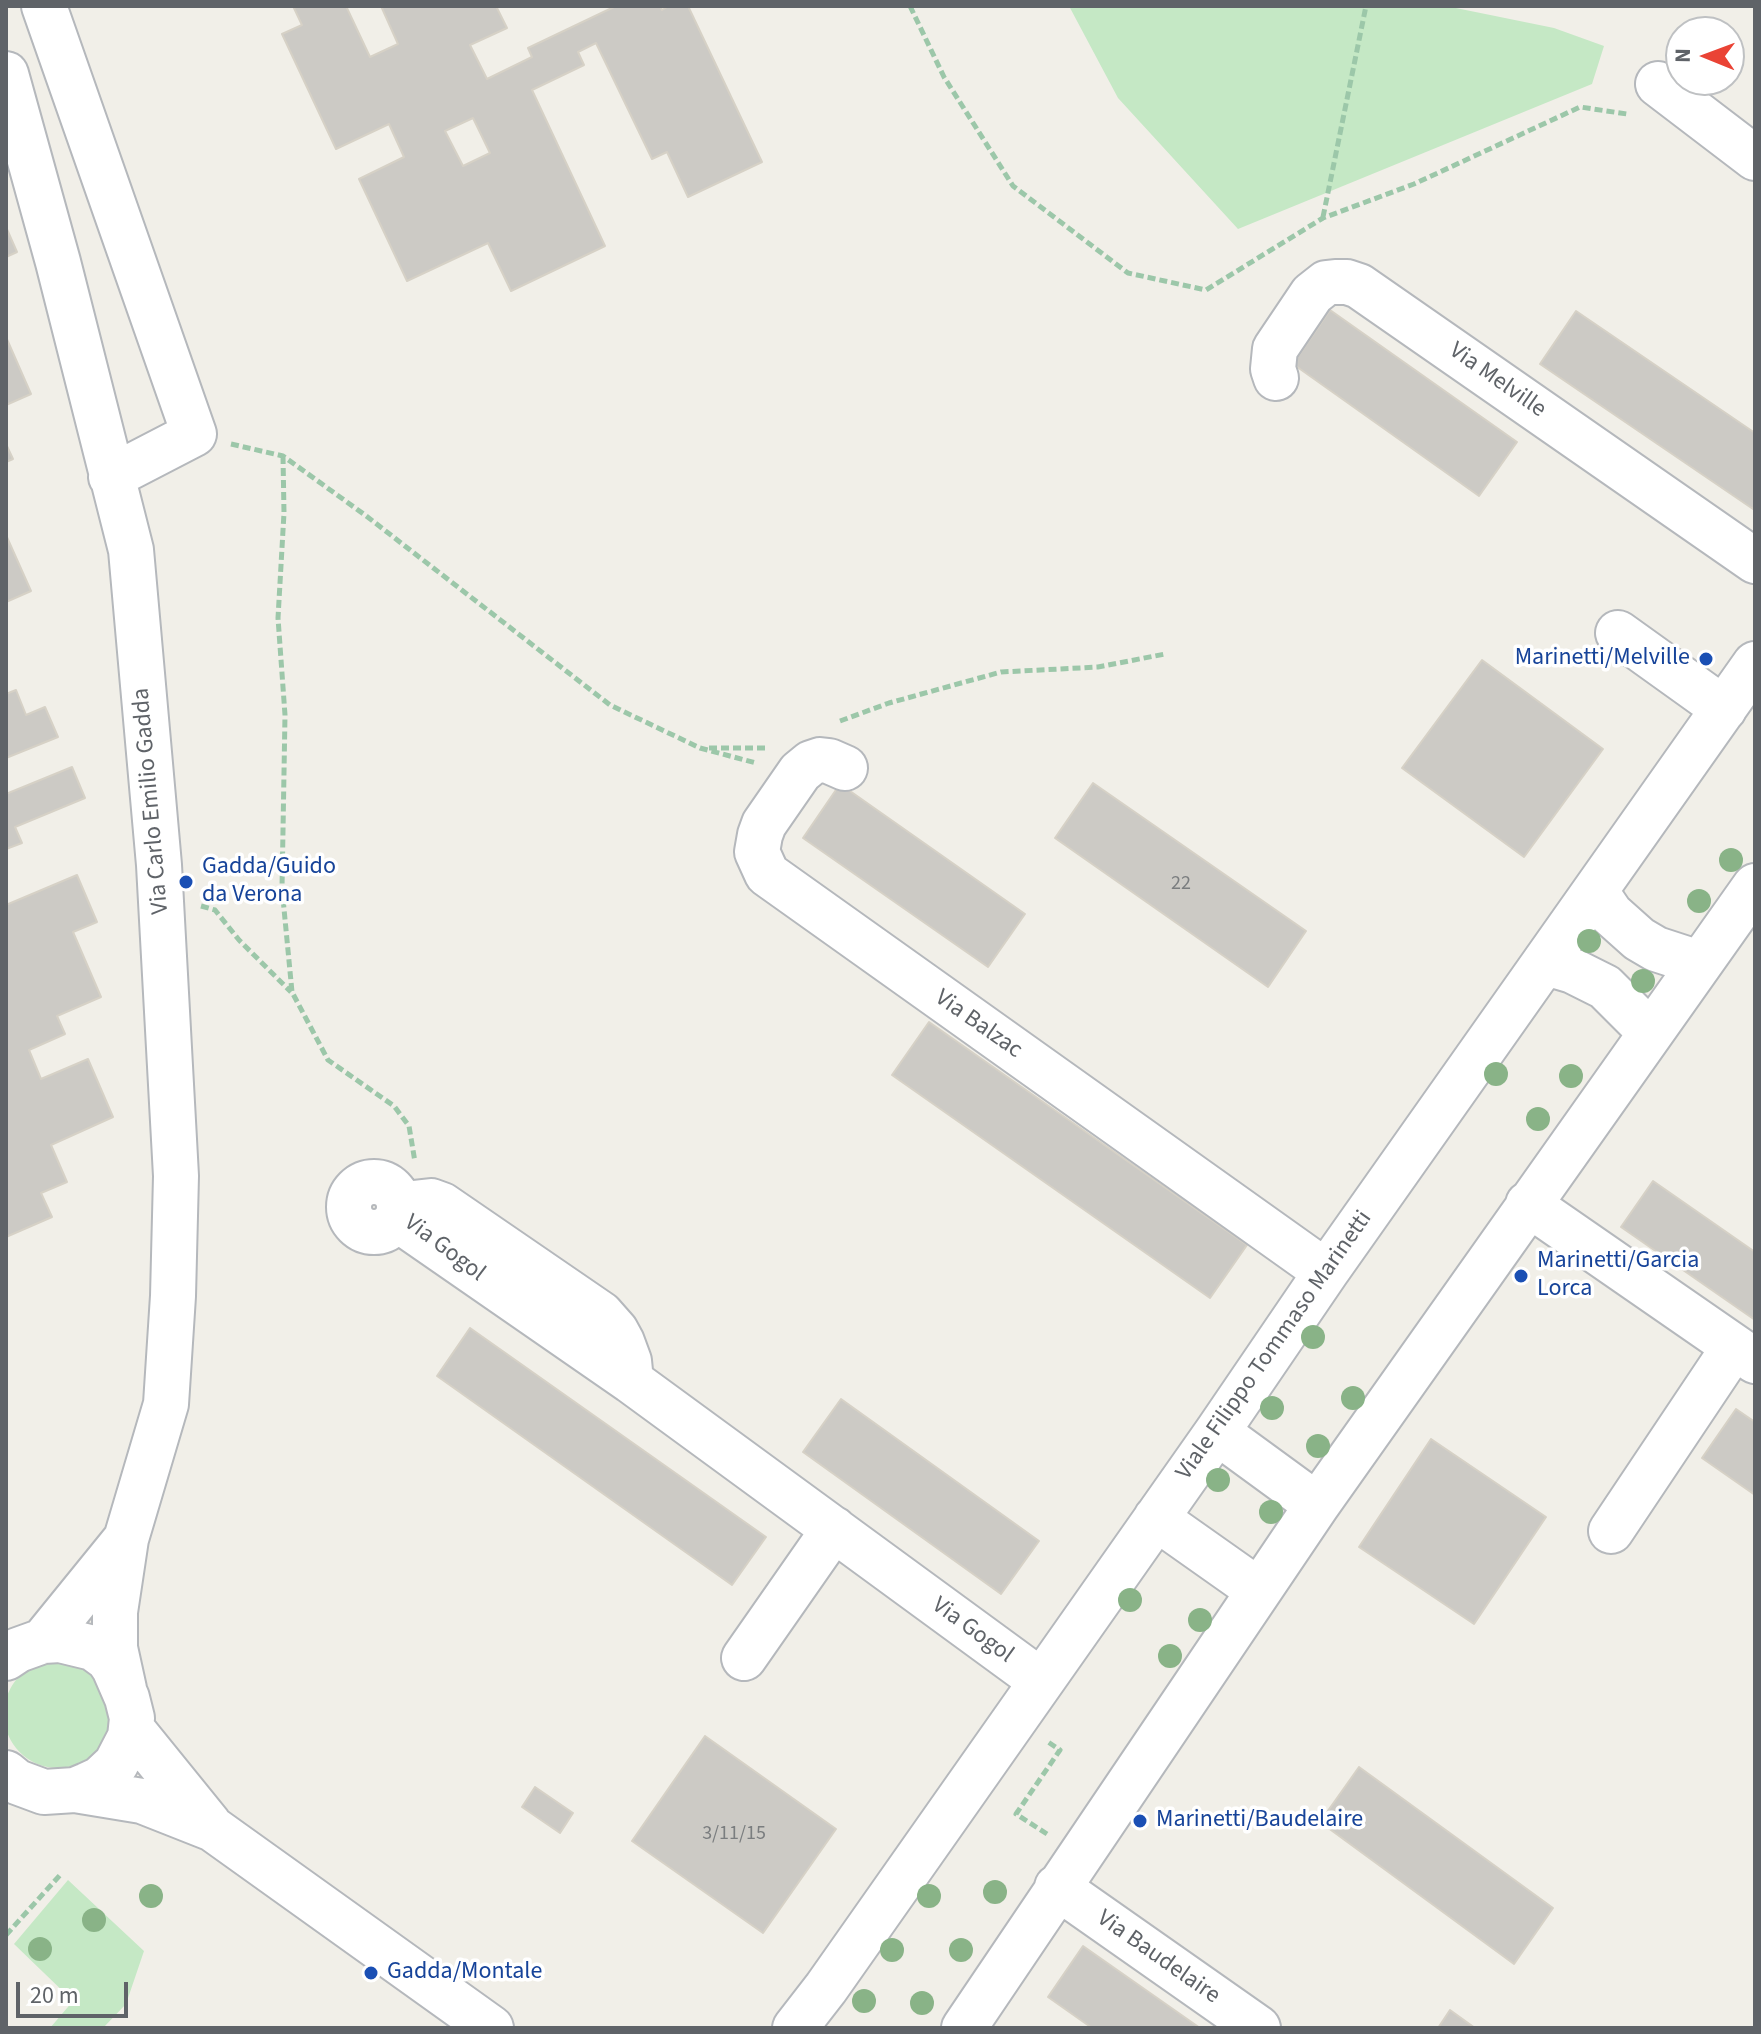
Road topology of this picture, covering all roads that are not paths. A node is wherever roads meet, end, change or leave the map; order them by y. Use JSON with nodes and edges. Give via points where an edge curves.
{"nodes":[{"id":1,"x":44,"y":6,"type":"edge"},
{"id":2,"x":70,"y":81,"type":"junction"},
{"id":3,"x":1658,"y":84,"type":"road end"},
{"id":4,"x":10,"y":89,"type":"edge"},
{"id":5,"x":1755,"y":158,"type":"edge"},
{"id":6,"x":1276,"y":378,"type":"dead end"},
{"id":7,"x":111,"y":477,"type":"junction"},
{"id":8,"x":1755,"y":561,"type":"edge"},
{"id":9,"x":1618,"y":633,"type":"dead end"},
{"id":10,"x":1755,"y":664,"type":"edge"},
{"id":11,"x":1724,"y":709,"type":"junction"},
{"id":12,"x":845,"y":768,"type":"dead end"},
{"id":13,"x":1755,"y":886,"type":"edge"},
{"id":14,"x":1596,"y":892,"type":"junction"},
{"id":15,"x":1546,"y":963,"type":"junction"},
{"id":16,"x":1699,"y":963,"type":"junction"},
{"id":17,"x":1650,"y":1032,"type":"junction"},
{"id":18,"x":1528,"y":1204,"type":"junction"},
{"id":19,"x":409,"y":1210,"type":"road end"},
{"id":20,"x":1326,"y":1272,"type":"junction"},
{"id":21,"x":1744,"y":1354,"type":"edge"},
{"id":22,"x":1217,"y":1432,"type":"junction"},
{"id":23,"x":1317,"y":1505,"type":"junction"},
{"id":24,"x":1156,"y":1518,"type":"junction"},
{"id":25,"x":834,"y":1529,"type":"junction"},
{"id":26,"x":1611,"y":1531,"type":"dead end"},
{"id":27,"x":126,"y":1539,"type":"junction"},
{"id":28,"x":1258,"y":1590,"type":"junction"},
{"id":29,"x":25,"y":1649,"type":"edge"},
{"id":30,"x":744,"y":1658,"type":"dead end"},
{"id":31,"x":1041,"y":1681,"type":"junction"},
{"id":32,"x":128,"y":1709,"type":"junction"},
{"id":33,"x":14,"y":1785,"type":"edge"},
{"id":34,"x":75,"y":1790,"type":"junction"},
{"id":35,"x":213,"y":1829,"type":"junction"},
{"id":36,"x":1057,"y":1887,"type":"junction"},
{"id":37,"x":491,"y":2028,"type":"edge"},
{"id":38,"x":795,"y":2028,"type":"edge"},
{"id":39,"x":964,"y":2028,"type":"edge"},
{"id":40,"x":1258,"y":2028,"type":"edge"}],
"edges":[{"from":1,"to":2,"type":"street"},
{"from":2,"to":4,"type":"street"},
{"from":2,"to":7,"type":"street","via":[[194,434]]},
{"from":3,"to":5,"type":"street"},
{"from":4,"to":7,"type":"street","name":"Via Carlo Emilio Gadda"},
{"from":6,"to":8,"type":"street","name":"Via Melville","via":[[1275,349],[1317,289],[1335,282],[1359,286]]},
{"from":7,"to":27,"type":"street","name":"Via Carlo Emilio Gadda","via":[[131,550],[161,904],[176,1176],[166,1404]]},
{"from":9,"to":11,"type":"street"},
{"from":10,"to":11,"type":"street","name":"Viale Filippo Tommaso Marinetti"},
{"from":11,"to":14,"type":"street","name":"Viale Filippo Tommaso Marinetti"},
{"from":12,"to":20,"type":"street","name":"Via Balzac","via":[[829,761],[804,767],[786,760],[757,852],[776,882]]},
{"from":13,"to":16,"type":"street"},
{"from":14,"to":15,"type":"street","name":"Viale Filippo Tommaso Marinetti"},
{"from":14,"to":16,"type":"street","via":[[1639,939]]},
{"from":15,"to":17,"type":"street","via":[[1605,987]]},
{"from":15,"to":20,"type":"street","name":"Viale Filippo Tommaso Marinetti"},
{"from":16,"to":17,"type":"street"},
{"from":17,"to":18,"type":"street"},
{"from":18,"to":21,"type":"street"},
{"from":18,"to":23,"type":"street"},
{"from":19,"to":25,"type":"street","name":"Via Gogol","via":[[442,1205],[601,1314],[622,1342],[631,1381]]},
{"from":20,"to":22,"type":"street","name":"Viale Filippo Tommaso Marinetti"},
{"from":21,"to":26,"type":"street"},
{"from":22,"to":23,"type":"street"},
{"from":22,"to":24,"type":"street","name":"Viale Filippo Tommaso Marinetti"},
{"from":23,"to":28,"type":"street"},
{"from":24,"to":28,"type":"street"},
{"from":24,"to":31,"type":"street","name":"Viale Filippo Tommaso Marinetti"},
{"from":25,"to":30,"type":"street"},
{"from":25,"to":31,"type":"street","name":"Via Gogol"},
{"from":27,"to":29,"type":"street","name":"Via Carlo Emilio Gadda"},
{"from":27,"to":32,"type":"street","name":"Via Carlo Emilio Gadda","via":[[114,1630]]},
{"from":28,"to":36,"type":"street"},
{"from":29,"to":32,"type":"street","via":[[69,1641],[93,1648],[108,1659]]},
{"from":31,"to":38,"type":"street","name":"Viale Filippo Tommaso Marinetti"},
{"from":32,"to":34,"type":"street","via":[[127,1746],[116,1764],[100,1779]]},
{"from":32,"to":35,"type":"street","name":"Via Carlo Emilio Gadda"},
{"from":33,"to":34,"type":"street","name":"Via Carlo Emilio Gadda"},
{"from":34,"to":35,"type":"street","name":"Via Carlo Emilio Gadda","via":[[142,1801]]},
{"from":35,"to":37,"type":"street","name":"Via Carlo Emilio Gadda"},
{"from":36,"to":39,"type":"street"},
{"from":36,"to":40,"type":"street","name":"Via Baudelaire"}]}
